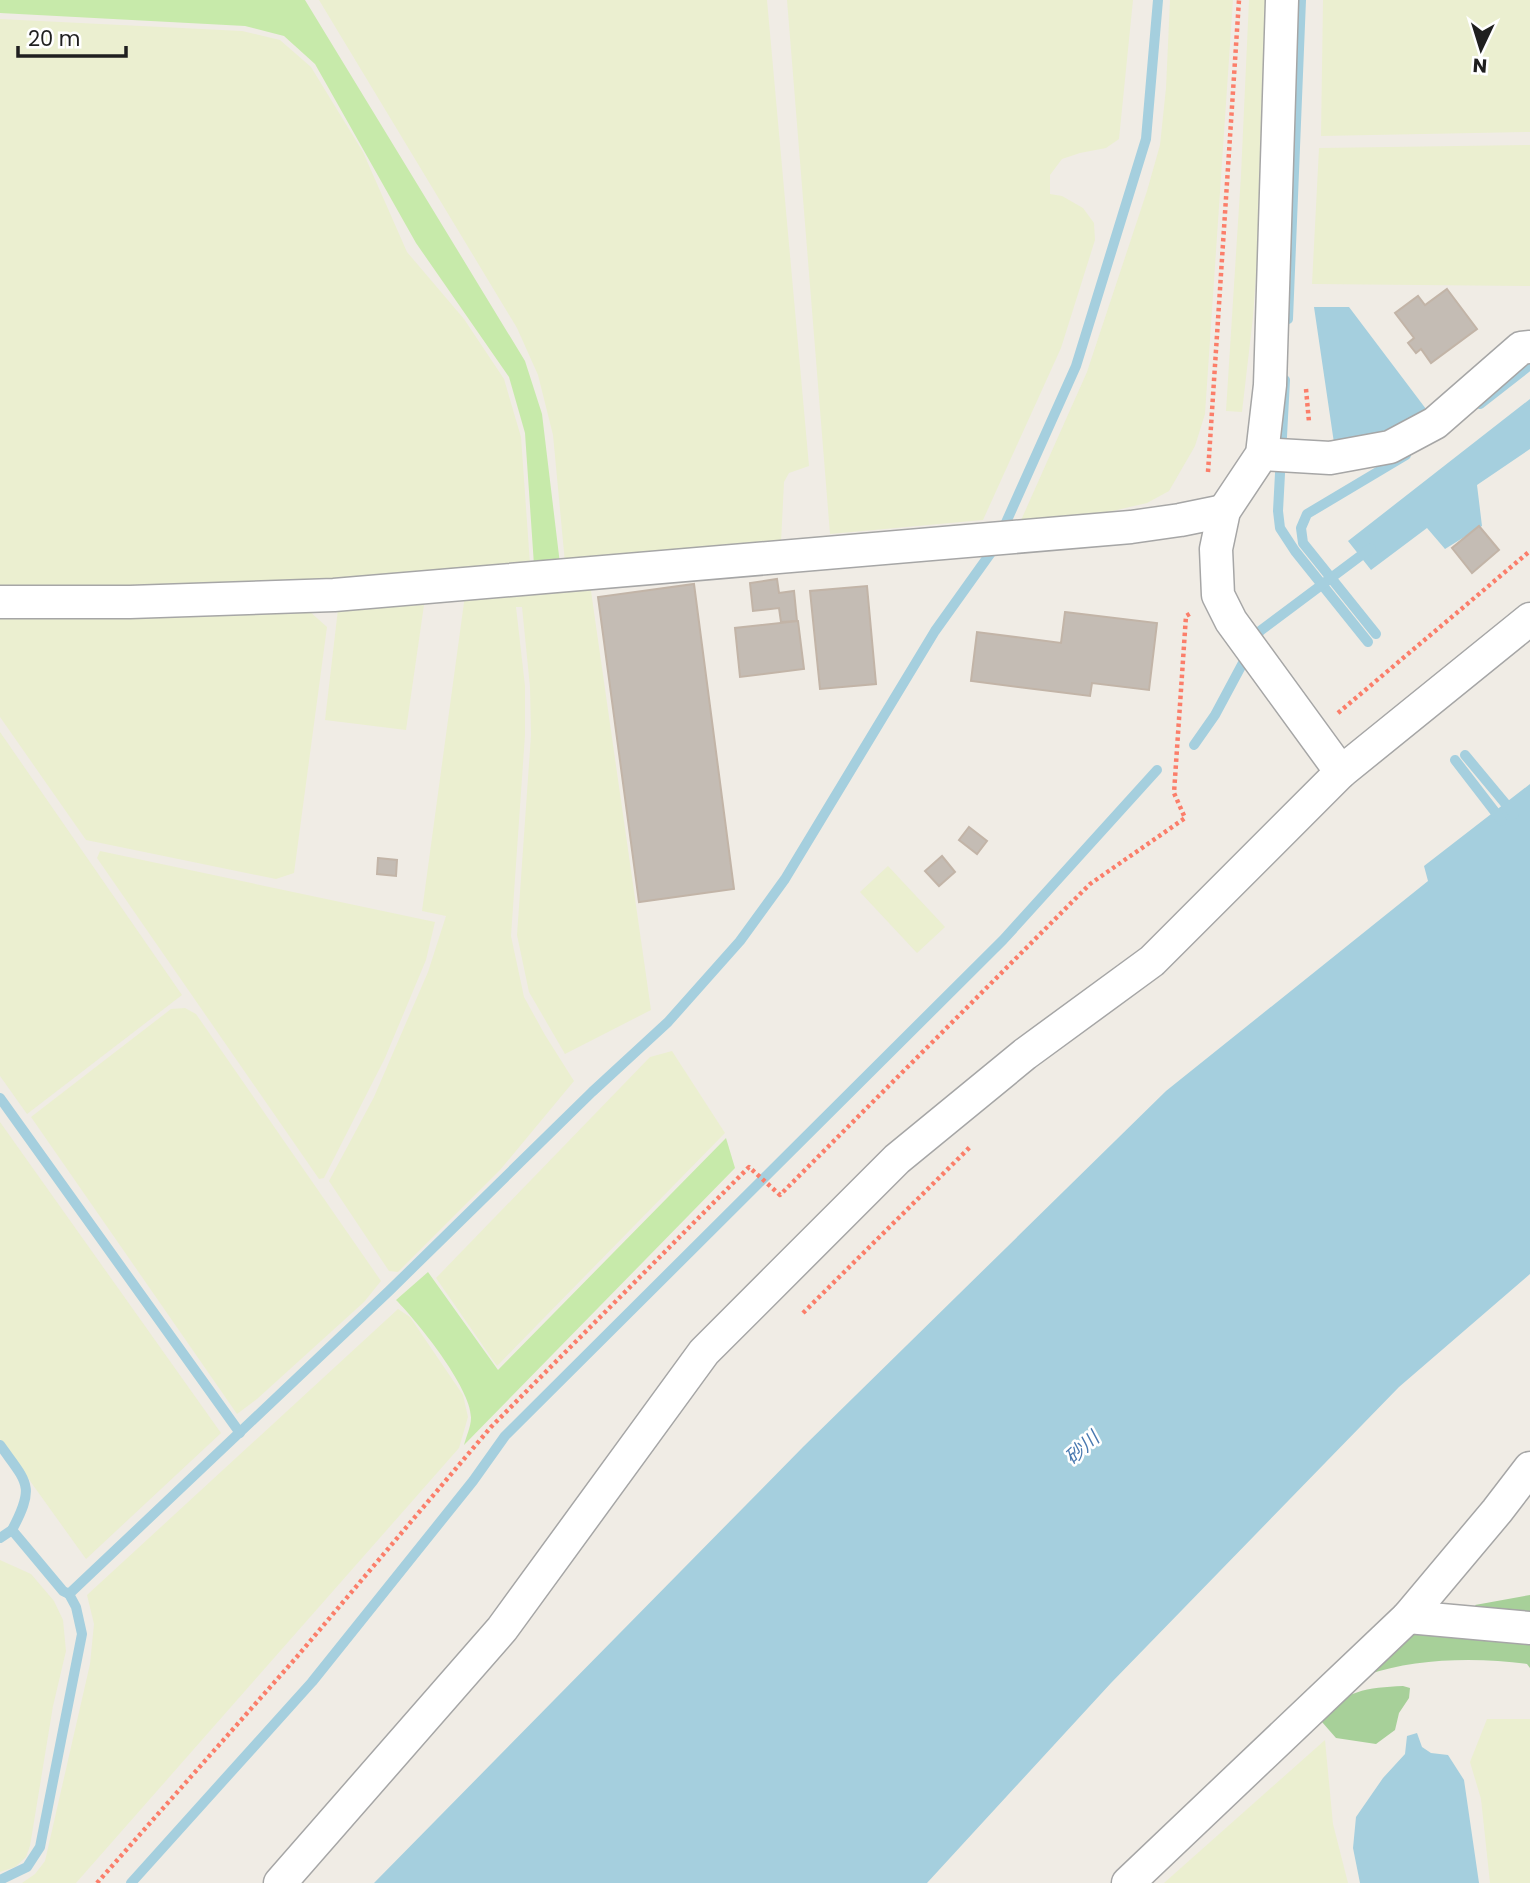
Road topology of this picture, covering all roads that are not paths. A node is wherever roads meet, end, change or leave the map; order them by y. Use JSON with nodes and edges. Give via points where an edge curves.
{"nodes":[{"id":1,"x":1282,"y":0,"type":"edge"},
{"id":2,"x":1530,"y":346,"type":"edge"},
{"id":3,"x":1276,"y":455,"type":"junction"},
{"id":4,"x":1215,"y":513,"type":"junction"},
{"id":5,"x":0,"y":602,"type":"edge"},
{"id":6,"x":1530,"y":619,"type":"edge"},
{"id":7,"x":1341,"y":772,"type":"junction"},
{"id":8,"x":1530,"y":1468,"type":"edge"},
{"id":9,"x":1408,"y":1617,"type":"junction"},
{"id":10,"x":1530,"y":1628,"type":"edge"},
{"id":11,"x":280,"y":1883,"type":"edge"},
{"id":12,"x":1128,"y":1883,"type":"edge"}],
"edges":[{"from":1,"to":3,"type":"street","via":[[1270,385]]},
{"from":2,"to":3,"type":"street","via":[[1521,348],[1434,423],[1390,447],[1330,457]]},
{"from":3,"to":4,"type":"street"},
{"from":4,"to":5,"type":"street","via":[[1130,527],[334,595]]},
{"from":4,"to":7,"type":"street","via":[[1224,608]]},
{"from":6,"to":7,"type":"street"},
{"from":7,"to":11,"type":"street","via":[[1152,961],[1025,1054],[898,1159],[704,1352],[502,1629]]},
{"from":8,"to":9,"type":"street"},
{"from":9,"to":10,"type":"street"},
{"from":9,"to":12,"type":"street"}]}
